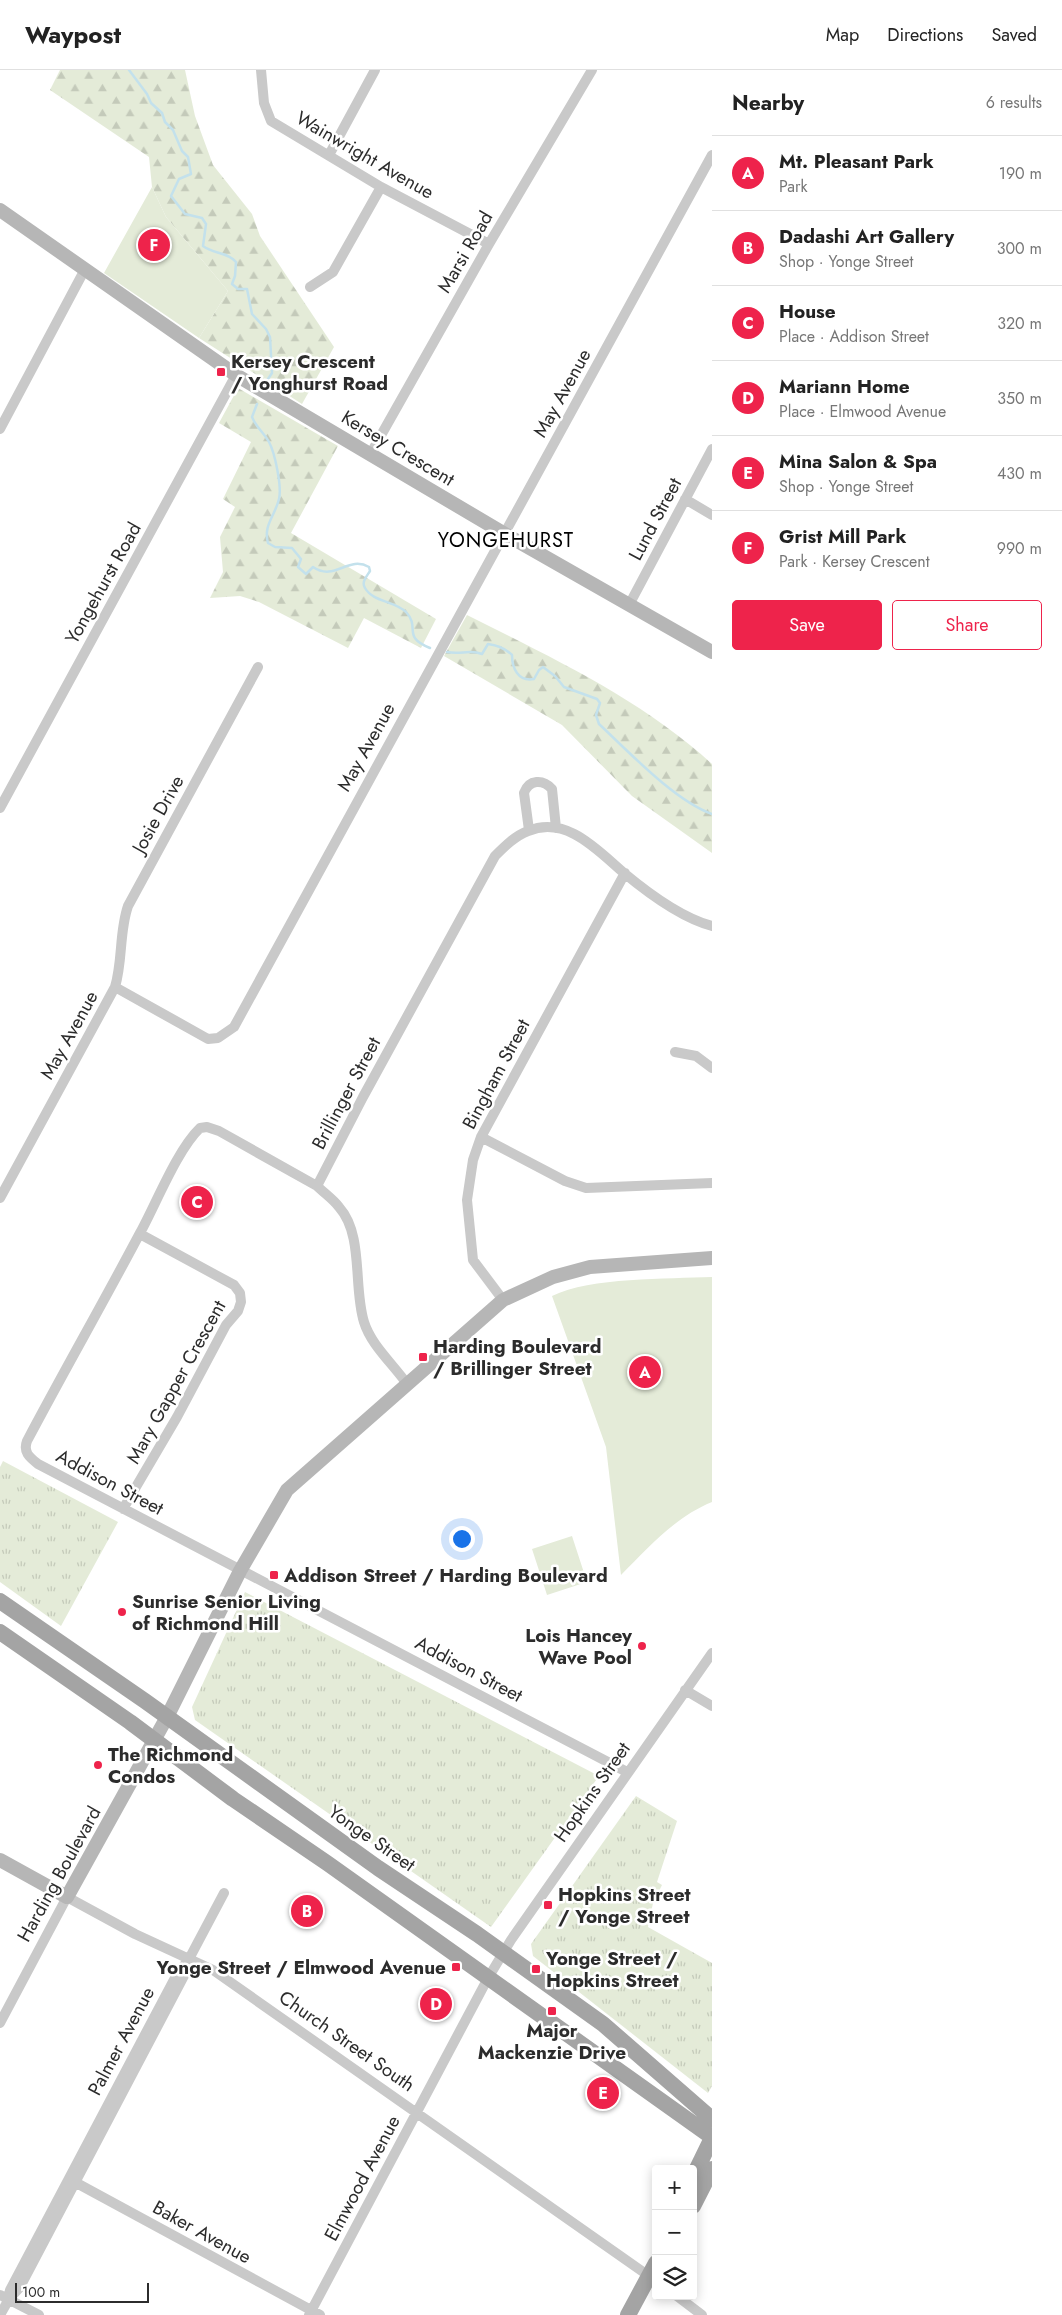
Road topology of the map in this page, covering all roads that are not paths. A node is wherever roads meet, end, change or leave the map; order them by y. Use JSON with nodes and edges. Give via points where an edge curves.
{"nodes":[{"id":1,"x":261,"y":70,"type":"edge"},
{"id":2,"x":375,"y":70,"type":"edge"},
{"id":3,"x":592,"y":70,"type":"edge"},
{"id":4,"x":329,"y":155,"type":"junction"},
{"id":5,"x":712,"y":155,"type":"edge"},
{"id":6,"x":381,"y":187,"type":"junction"},
{"id":7,"x":0,"y":210,"type":"edge"},
{"id":8,"x":489,"y":244,"type":"junction"},
{"id":9,"x":84,"y":271,"type":"junction"},
{"id":10,"x":310,"y":286,"type":"dead end"},
{"id":11,"x":236,"y":375,"type":"junction"},
{"id":12,"x":0,"y":429,"type":"edge"},
{"id":13,"x":712,"y":449,"type":"edge"},
{"id":14,"x":370,"y":453,"type":"junction"},
{"id":15,"x":685,"y":500,"type":"junction"},
{"id":16,"x":712,"y":515,"type":"edge"},
{"id":17,"x":505,"y":534,"type":"junction"},
{"id":18,"x":629,"y":605,"type":"junction"},
{"id":19,"x":712,"y":652,"type":"edge"},
{"id":20,"x":258,"y":667,"type":"dead end"},
{"id":21,"x":0,"y":808,"type":"edge"},
{"id":22,"x":556,"y":828,"type":"junction"},
{"id":23,"x":529,"y":830,"type":"junction"},
{"id":24,"x":625,"y":873,"type":"junction"},
{"id":25,"x":712,"y":926,"type":"edge"},
{"id":26,"x":115,"y":987,"type":"junction"},
{"id":27,"x":675,"y":1052,"type":"dead end"},
{"id":28,"x":712,"y":1068,"type":"edge"},
{"id":29,"x":481,"y":1137,"type":"junction"},
{"id":30,"x":712,"y":1183,"type":"edge"},
{"id":31,"x":317,"y":1186,"type":"junction"},
{"id":32,"x":0,"y":1198,"type":"edge"},
{"id":33,"x":140,"y":1234,"type":"junction"},
{"id":34,"x":712,"y":1258,"type":"edge"},
{"id":35,"x":503,"y":1300,"type":"junction"},
{"id":36,"x":407,"y":1384,"type":"junction"},
{"id":37,"x":123,"y":1509,"type":"junction"},
{"id":38,"x":240,"y":1571,"type":"junction"},
{"id":39,"x":0,"y":1602,"type":"edge"},
{"id":40,"x":0,"y":1632,"type":"edge"},
{"id":41,"x":712,"y":1653,"type":"edge"},
{"id":42,"x":685,"y":1690,"type":"junction"},
{"id":43,"x":712,"y":1706,"type":"edge"},
{"id":44,"x":167,"y":1717,"type":"junction"},
{"id":45,"x":153,"y":1740,"type":"junction"},
{"id":46,"x":627,"y":1772,"type":"junction"},
{"id":47,"x":0,"y":1860,"type":"edge"},
{"id":48,"x":224,"y":1893,"type":"dead end"},
{"id":49,"x":67,"y":1897,"type":"junction"},
{"id":50,"x":503,"y":1954,"type":"junction"},
{"id":51,"x":189,"y":1959,"type":"junction"},
{"id":52,"x":488,"y":1978,"type":"junction"},
{"id":53,"x":0,"y":2023,"type":"edge"},
{"id":54,"x":417,"y":2112,"type":"junction"},
{"id":55,"x":712,"y":2119,"type":"edge"},
{"id":56,"x":712,"y":2138,"type":"edge"},
{"id":57,"x":697,"y":2168,"type":"edge"},
{"id":58,"x":712,"y":2169,"type":"edge"},
{"id":59,"x":71,"y":2180,"type":"junction"},
{"id":60,"x":697,"y":2198,"type":"edge"},
{"id":61,"x":652,"y":2273,"type":"edge"},
{"id":62,"x":652,"y":2277,"type":"edge"},
{"id":63,"x":4,"y":2297,"type":"edge"},
{"id":64,"x":682,"y":2300,"type":"edge"},
{"id":65,"x":313,"y":2313,"type":"edge"},
{"id":66,"x":0,"y":2315,"type":"edge"},
{"id":67,"x":39,"y":2315,"type":"edge"},
{"id":68,"x":628,"y":2315,"type":"edge"},
{"id":69,"x":702,"y":2315,"type":"edge"}],
"edges":[{"from":1,"to":4,"type":"street","name":"Wainwright Avenue","via":[[264,103],[271,120]]},
{"from":2,"to":4,"type":"street"},
{"from":3,"to":8,"type":"street","name":"Marsi Road"},
{"from":4,"to":6,"type":"street","name":"Wainwright Avenue"},
{"from":5,"to":17,"type":"street","name":"May Avenue"},
{"from":6,"to":8,"type":"street","name":"Wainwright Avenue"},
{"from":6,"to":10,"type":"street","via":[[333,272]]},
{"from":7,"to":9,"type":"street","name":"Kersey Crescent"},
{"from":8,"to":14,"type":"street","name":"Marsi Road"},
{"from":9,"to":11,"type":"street","name":"Kersey Crescent"},
{"from":9,"to":12,"type":"street"},
{"from":11,"to":14,"type":"street","name":"Kersey Crescent"},
{"from":11,"to":21,"type":"street","name":"Yongehurst Road"},
{"from":13,"to":15,"type":"street","name":"Lund Street"},
{"from":14,"to":17,"type":"street","name":"Kersey Crescent"},
{"from":15,"to":16,"type":"street"},
{"from":15,"to":18,"type":"street","name":"Lund Street"},
{"from":17,"to":18,"type":"street","name":"Kersey Crescent"},
{"from":17,"to":26,"type":"street","name":"May Avenue","via":[[234,1027],[218,1038],[208,1039]]},
{"from":18,"to":19,"type":"street","name":"Kersey Crescent"},
{"from":20,"to":26,"type":"street","name":"Josie Drive","via":[[128,906],[123,920],[120,972]]},
{"from":22,"to":23,"type":"street","name":"Brillinger Street"},
{"from":22,"to":23,"type":"street","via":[[552,789],[542,782],[535,782],[529,784],[524,793]]},
{"from":22,"to":24,"type":"street","name":"Brillinger Street","via":[[576,834]]},
{"from":23,"to":31,"type":"street","name":"Brillinger Street","via":[[512,840],[486,870],[362,1096]]},
{"from":24,"to":25,"type":"street","name":"Brillinger Street","via":[[687,918]]},
{"from":24,"to":29,"type":"street","name":"Bingham Street"},
{"from":26,"to":32,"type":"street","name":"May Avenue"},
{"from":27,"to":28,"type":"street","via":[[696,1056]]},
{"from":29,"to":30,"type":"street","via":[[586,1188]]},
{"from":29,"to":35,"type":"street","name":"Bingham Street","via":[[473,1160],[467,1200],[473,1260]]},
{"from":31,"to":33,"type":"street","name":"Addison Street","via":[[204,1126],[187,1142]]},
{"from":31,"to":36,"type":"street","via":[[340,1208],[353,1237],[364,1323],[371,1338]]},
{"from":33,"to":37,"type":"street","name":"Addison Street","via":[[25,1446],[29,1458]]},
{"from":33,"to":37,"type":"street","name":"Mary Gapper Crescent","via":[[234,1285],[242,1302]]},
{"from":34,"to":35,"type":"street","name":"Harding Boulevard","via":[[590,1267],[553,1277]]},
{"from":35,"to":36,"type":"street","name":"Harding Boulevard"},
{"from":36,"to":38,"type":"street","name":"Harding Boulevard","via":[[287,1490]]},
{"from":37,"to":38,"type":"street","name":"Addison Street"},
{"from":38,"to":44,"type":"street","name":"Harding Boulevard"},
{"from":38,"to":46,"type":"street","name":"Addison Street"},
{"from":39,"to":44,"type":"main road","name":"Yonge Street"},
{"from":40,"to":45,"type":"main road"},
{"from":41,"to":42,"type":"street","name":"Hopkins Street"},
{"from":42,"to":43,"type":"street"},
{"from":42,"to":46,"type":"street","name":"Hopkins Street"},
{"from":44,"to":45,"type":"street","name":"Harding Boulevard"},
{"from":44,"to":50,"type":"main road","name":"Yonge Street"},
{"from":45,"to":49,"type":"street","name":"Harding Boulevard"},
{"from":45,"to":52,"type":"main road"},
{"from":46,"to":50,"type":"street","name":"Hopkins Street"},
{"from":47,"to":49,"type":"street","name":"Church Street South"},
{"from":48,"to":51,"type":"street","name":"Palmer Avenue"},
{"from":49,"to":51,"type":"street","name":"Church Street South"},
{"from":49,"to":53,"type":"street","name":"Harding Boulevard"},
{"from":50,"to":52,"type":"street","name":"Hopkins Street"},
{"from":50,"to":55,"type":"main road","name":"Yonge Street","via":[[603,2024]]},
{"from":51,"to":54,"type":"street","name":"Church Street South","via":[[213,1970]]},
{"from":51,"to":59,"type":"street","name":"Palmer Avenue","via":[[176,1974]]},
{"from":52,"to":54,"type":"street","name":"Elmwood Avenue"},
{"from":52,"to":56,"type":"main road"},
{"from":54,"to":61,"type":"street","name":"Church Street South"},
{"from":54,"to":65,"type":"street","name":"Elmwood Avenue"},
{"from":56,"to":57,"type":"main road"},
{"from":58,"to":60,"type":"main road"},
{"from":59,"to":63,"type":"street","name":"Palmer Avenue"},
{"from":59,"to":65,"type":"street","name":"Baker Avenue"},
{"from":62,"to":68,"type":"main road"},
{"from":63,"to":66,"type":"street","name":"Palmer Avenue"},
{"from":63,"to":67,"type":"street"},
{"from":64,"to":69,"type":"street"}]}
